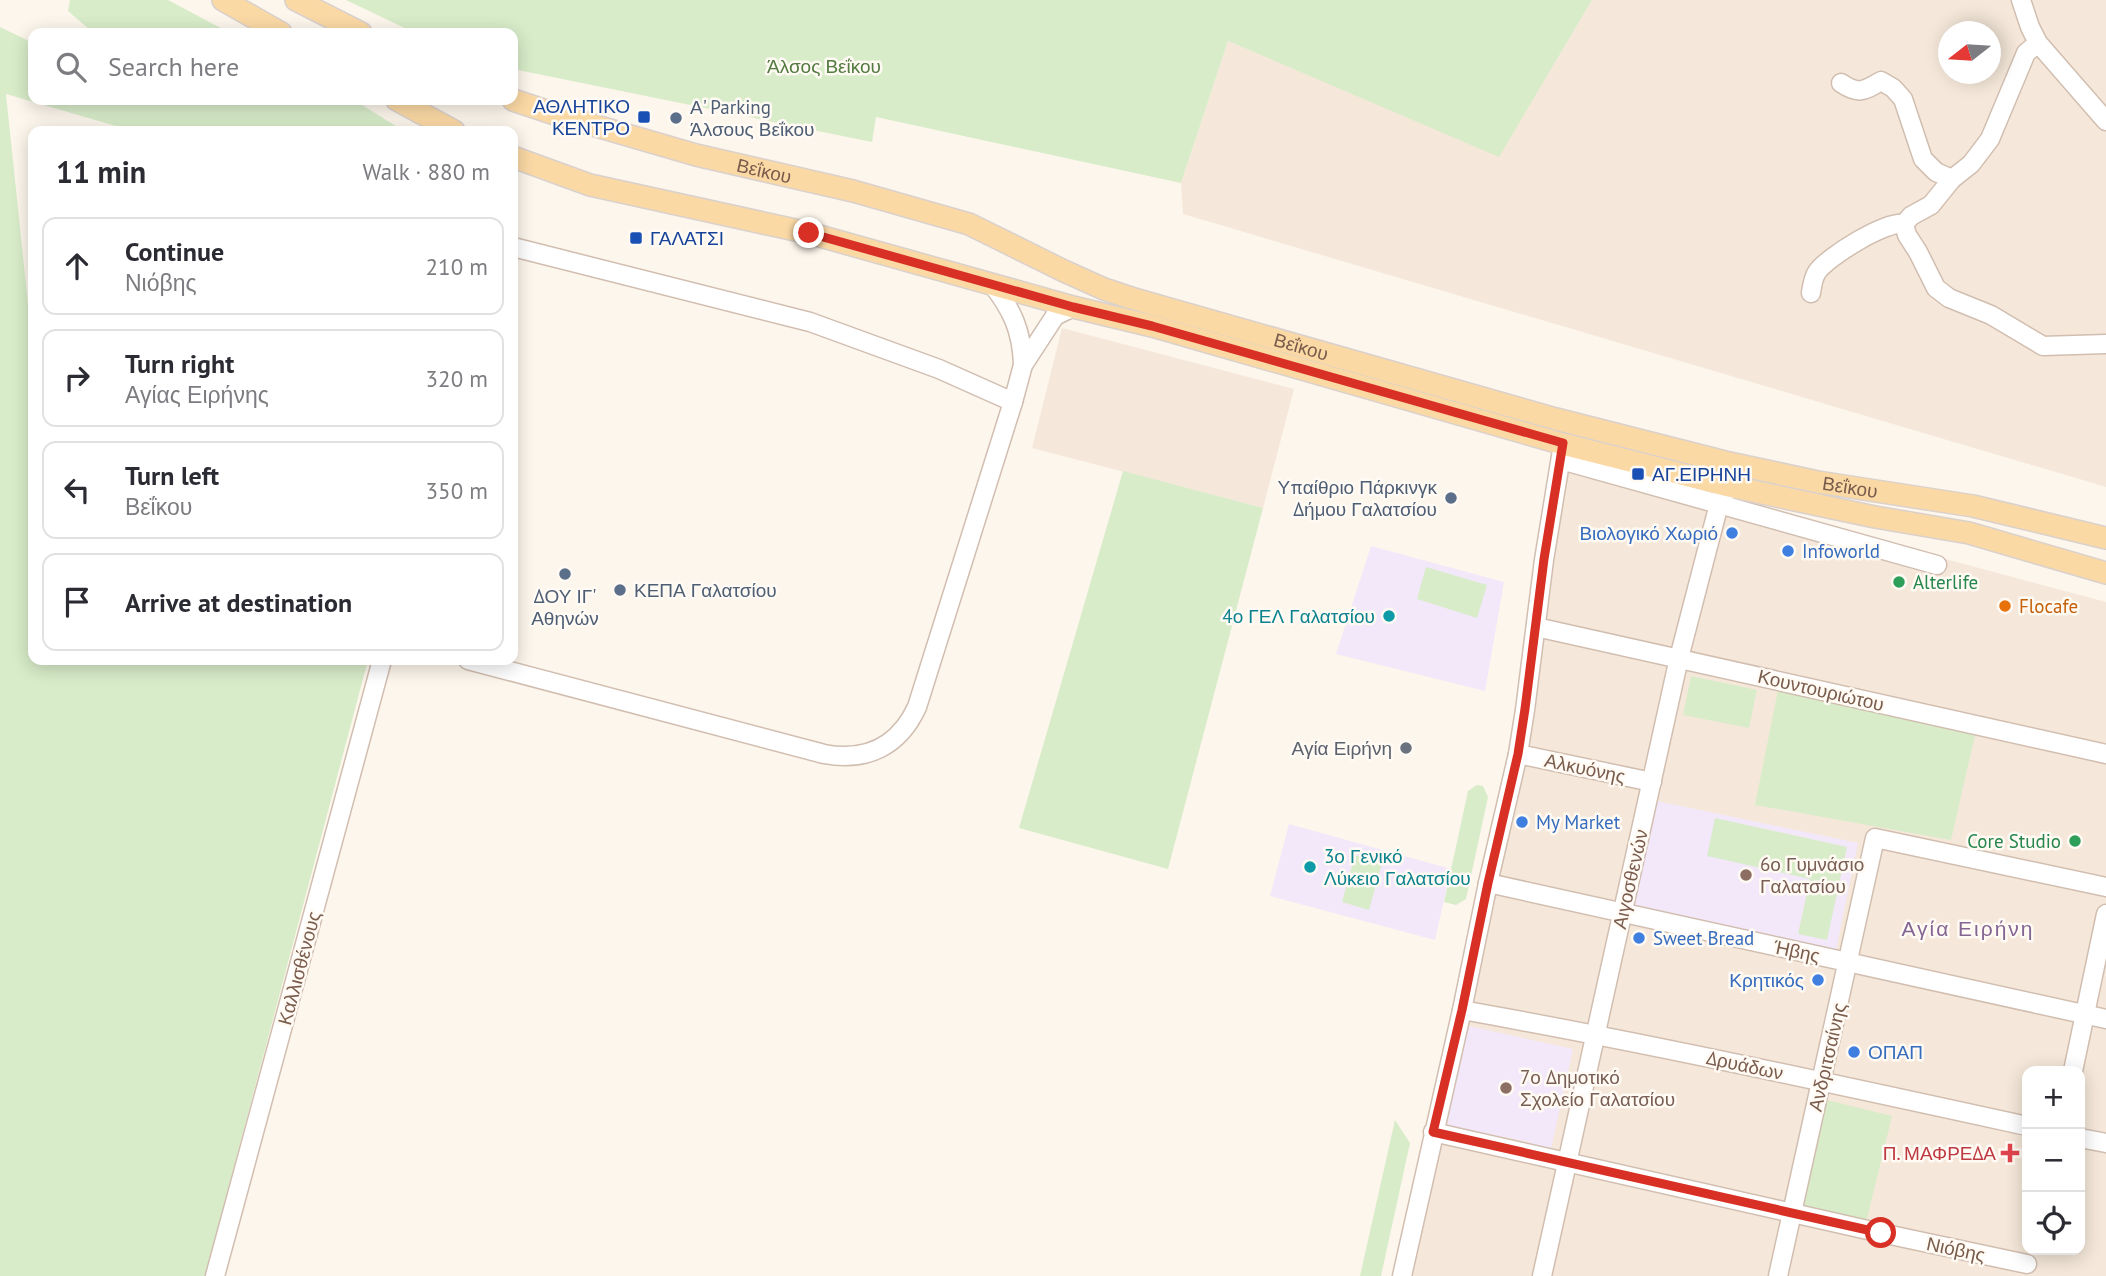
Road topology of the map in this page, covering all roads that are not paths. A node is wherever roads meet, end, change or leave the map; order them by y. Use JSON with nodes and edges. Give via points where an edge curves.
{"nodes":[{"id":1,"x":222,"y":0,"type":"edge"},
{"id":2,"x":296,"y":0,"type":"edge"},
{"id":3,"x":2021,"y":0,"type":"edge"},
{"id":4,"x":272,"y":28,"type":"edge"},
{"id":5,"x":352,"y":28,"type":"edge"},
{"id":6,"x":2038,"y":43,"type":"junction"},
{"id":7,"x":1841,"y":83,"type":"dead end"},
{"id":8,"x":518,"y":102,"type":"edge"},
{"id":9,"x":406,"y":105,"type":"edge"},
{"id":10,"x":2106,"y":121,"type":"edge"},
{"id":11,"x":445,"y":126,"type":"edge"},
{"id":12,"x":518,"y":160,"type":"edge"},
{"id":13,"x":1952,"y":179,"type":"junction"},
{"id":14,"x":1904,"y":224,"type":"junction"},
{"id":15,"x":518,"y":248,"type":"edge"},
{"id":16,"x":991,"y":283,"type":"junction"},
{"id":17,"x":1811,"y":293,"type":"dead end"},
{"id":18,"x":1073,"y":307,"type":"junction"},
{"id":19,"x":2106,"y":344,"type":"edge"},
{"id":20,"x":1023,"y":365,"type":"junction"},
{"id":21,"x":1013,"y":402,"type":"junction"},
{"id":22,"x":1562,"y":452,"type":"junction"},
{"id":23,"x":1724,"y":495,"type":"junction"},
{"id":24,"x":2106,"y":538,"type":"edge"},
{"id":25,"x":1937,"y":565,"type":"dead end"},
{"id":26,"x":2106,"y":573,"type":"edge"},
{"id":27,"x":1536,"y":626,"type":"junction"},
{"id":28,"x":1679,"y":658,"type":"junction"},
{"id":29,"x":382,"y":665,"type":"edge"},
{"id":30,"x":487,"y":665,"type":"edge"},
{"id":31,"x":1518,"y":754,"type":"junction"},
{"id":32,"x":2106,"y":754,"type":"edge"},
{"id":33,"x":1651,"y":782,"type":"junction"},
{"id":34,"x":1488,"y":883,"type":"junction"},
{"id":35,"x":2106,"y":887,"type":"edge"},
{"id":36,"x":1623,"y":913,"type":"junction"},
{"id":37,"x":2106,"y":914,"type":"edge"},
{"id":38,"x":1847,"y":963,"type":"junction"},
{"id":39,"x":1462,"y":1010,"type":"junction"},
{"id":40,"x":2086,"y":1014,"type":"junction"},
{"id":41,"x":2106,"y":1019,"type":"edge"},
{"id":42,"x":1596,"y":1034,"type":"junction"},
{"id":43,"x":2074,"y":1066,"type":"edge"},
{"id":44,"x":1821,"y":1081,"type":"junction"},
{"id":45,"x":2022,"y":1125,"type":"edge"},
{"id":46,"x":1433,"y":1132,"type":"junction"},
{"id":47,"x":2085,"y":1139,"type":"edge"},
{"id":48,"x":2106,"y":1143,"type":"edge"},
{"id":49,"x":1567,"y":1163,"type":"junction"},
{"id":50,"x":1792,"y":1213,"type":"junction"},
{"id":51,"x":2027,"y":1263,"type":"edge"},
{"id":52,"x":215,"y":1276,"type":"edge"},
{"id":53,"x":1402,"y":1276,"type":"edge"},
{"id":54,"x":1542,"y":1276,"type":"edge"},
{"id":55,"x":1778,"y":1276,"type":"edge"}],
"edges":[{"from":1,"to":4,"type":"main road"},
{"from":2,"to":5,"type":"main road"},
{"from":3,"to":6,"type":"street"},
{"from":6,"to":10,"type":"street"},
{"from":6,"to":13,"type":"street","via":[[2026,53],[1990,139]]},
{"from":7,"to":13,"type":"street","via":[[1860,91],[1881,81],[1893,88],[1903,99],[1923,159]]},
{"from":8,"to":24,"type":"main road","name":"Βεΐκου","via":[[696,155],[970,224],[1122,295],[1556,419],[1725,462],[1973,506]]},
{"from":9,"to":11,"type":"main road"},
{"from":12,"to":16,"type":"main road","name":"Βεΐκου","via":[[590,185],[809,233]]},
{"from":13,"to":14,"type":"street","via":[[1931,205]]},
{"from":14,"to":17,"type":"street","via":[[1874,231],[1823,264]]},
{"from":14,"to":19,"type":"street","via":[[1936,288],[1949,298],[1990,315],[2043,346]]},
{"from":15,"to":21,"type":"street","via":[[810,322],[939,369]]},
{"from":16,"to":18,"type":"main road","name":"Βεΐκου"},
{"from":16,"to":20,"type":"street","via":[[1015,321]]},
{"from":18,"to":20,"type":"street","via":[[1055,316]]},
{"from":18,"to":22,"type":"main road","name":"Βεΐκου","via":[[1152,326]]},
{"from":20,"to":21,"type":"street"},
{"from":21,"to":30,"type":"street","via":[[917,707],[905,730],[886,746],[854,755],[824,754]]},
{"from":22,"to":23,"type":"main road","name":"Βεΐκου"},
{"from":22,"to":27,"type":"street"},
{"from":23,"to":25,"type":"street"},
{"from":23,"to":26,"type":"main road","name":"Βεΐκου","via":[[1969,533]]},
{"from":23,"to":28,"type":"street","name":"Αιγοσθενών"},
{"from":27,"to":28,"type":"street","name":"Κουντουριώτου"},
{"from":27,"to":31,"type":"street"},
{"from":28,"to":32,"type":"street","name":"Κουντουριώτου"},
{"from":28,"to":33,"type":"street","name":"Αιγοσθενών"},
{"from":29,"to":52,"type":"street","name":"Καλλισθένους"},
{"from":31,"to":33,"type":"street","name":"Αλκυόνης"},
{"from":31,"to":34,"type":"street"},
{"from":33,"to":36,"type":"street","name":"Αιγοσθενών"},
{"from":34,"to":36,"type":"street","name":"Ήβης"},
{"from":34,"to":39,"type":"street"},
{"from":35,"to":38,"type":"street","name":"Ανδριτσαίνης","via":[[1875,838]]},
{"from":36,"to":38,"type":"street","name":"Ήβης"},
{"from":36,"to":42,"type":"street","name":"Αιγοσθενών"},
{"from":37,"to":40,"type":"street"},
{"from":38,"to":40,"type":"street","name":"Ήβης"},
{"from":38,"to":44,"type":"street","name":"Ανδριτσαίνης"},
{"from":39,"to":42,"type":"street","name":"Δρυάδων"},
{"from":39,"to":46,"type":"street"},
{"from":40,"to":41,"type":"street","name":"Ήβης"},
{"from":40,"to":43,"type":"street"},
{"from":42,"to":44,"type":"street","name":"Δρυάδων"},
{"from":42,"to":49,"type":"street","name":"Αιγοσθενών"},
{"from":44,"to":45,"type":"street","name":"Δρυάδων"},
{"from":44,"to":50,"type":"street","name":"Ανδριτσαίνης"},
{"from":46,"to":49,"type":"street","name":"Νιόβης"},
{"from":46,"to":53,"type":"street"},
{"from":47,"to":48,"type":"street"},
{"from":49,"to":50,"type":"street","name":"Νιόβης"},
{"from":49,"to":54,"type":"street","name":"Αιγοσθενών"},
{"from":50,"to":51,"type":"street","name":"Νιόβης"},
{"from":50,"to":55,"type":"street","name":"Ανδριτσαίνης"}]}
